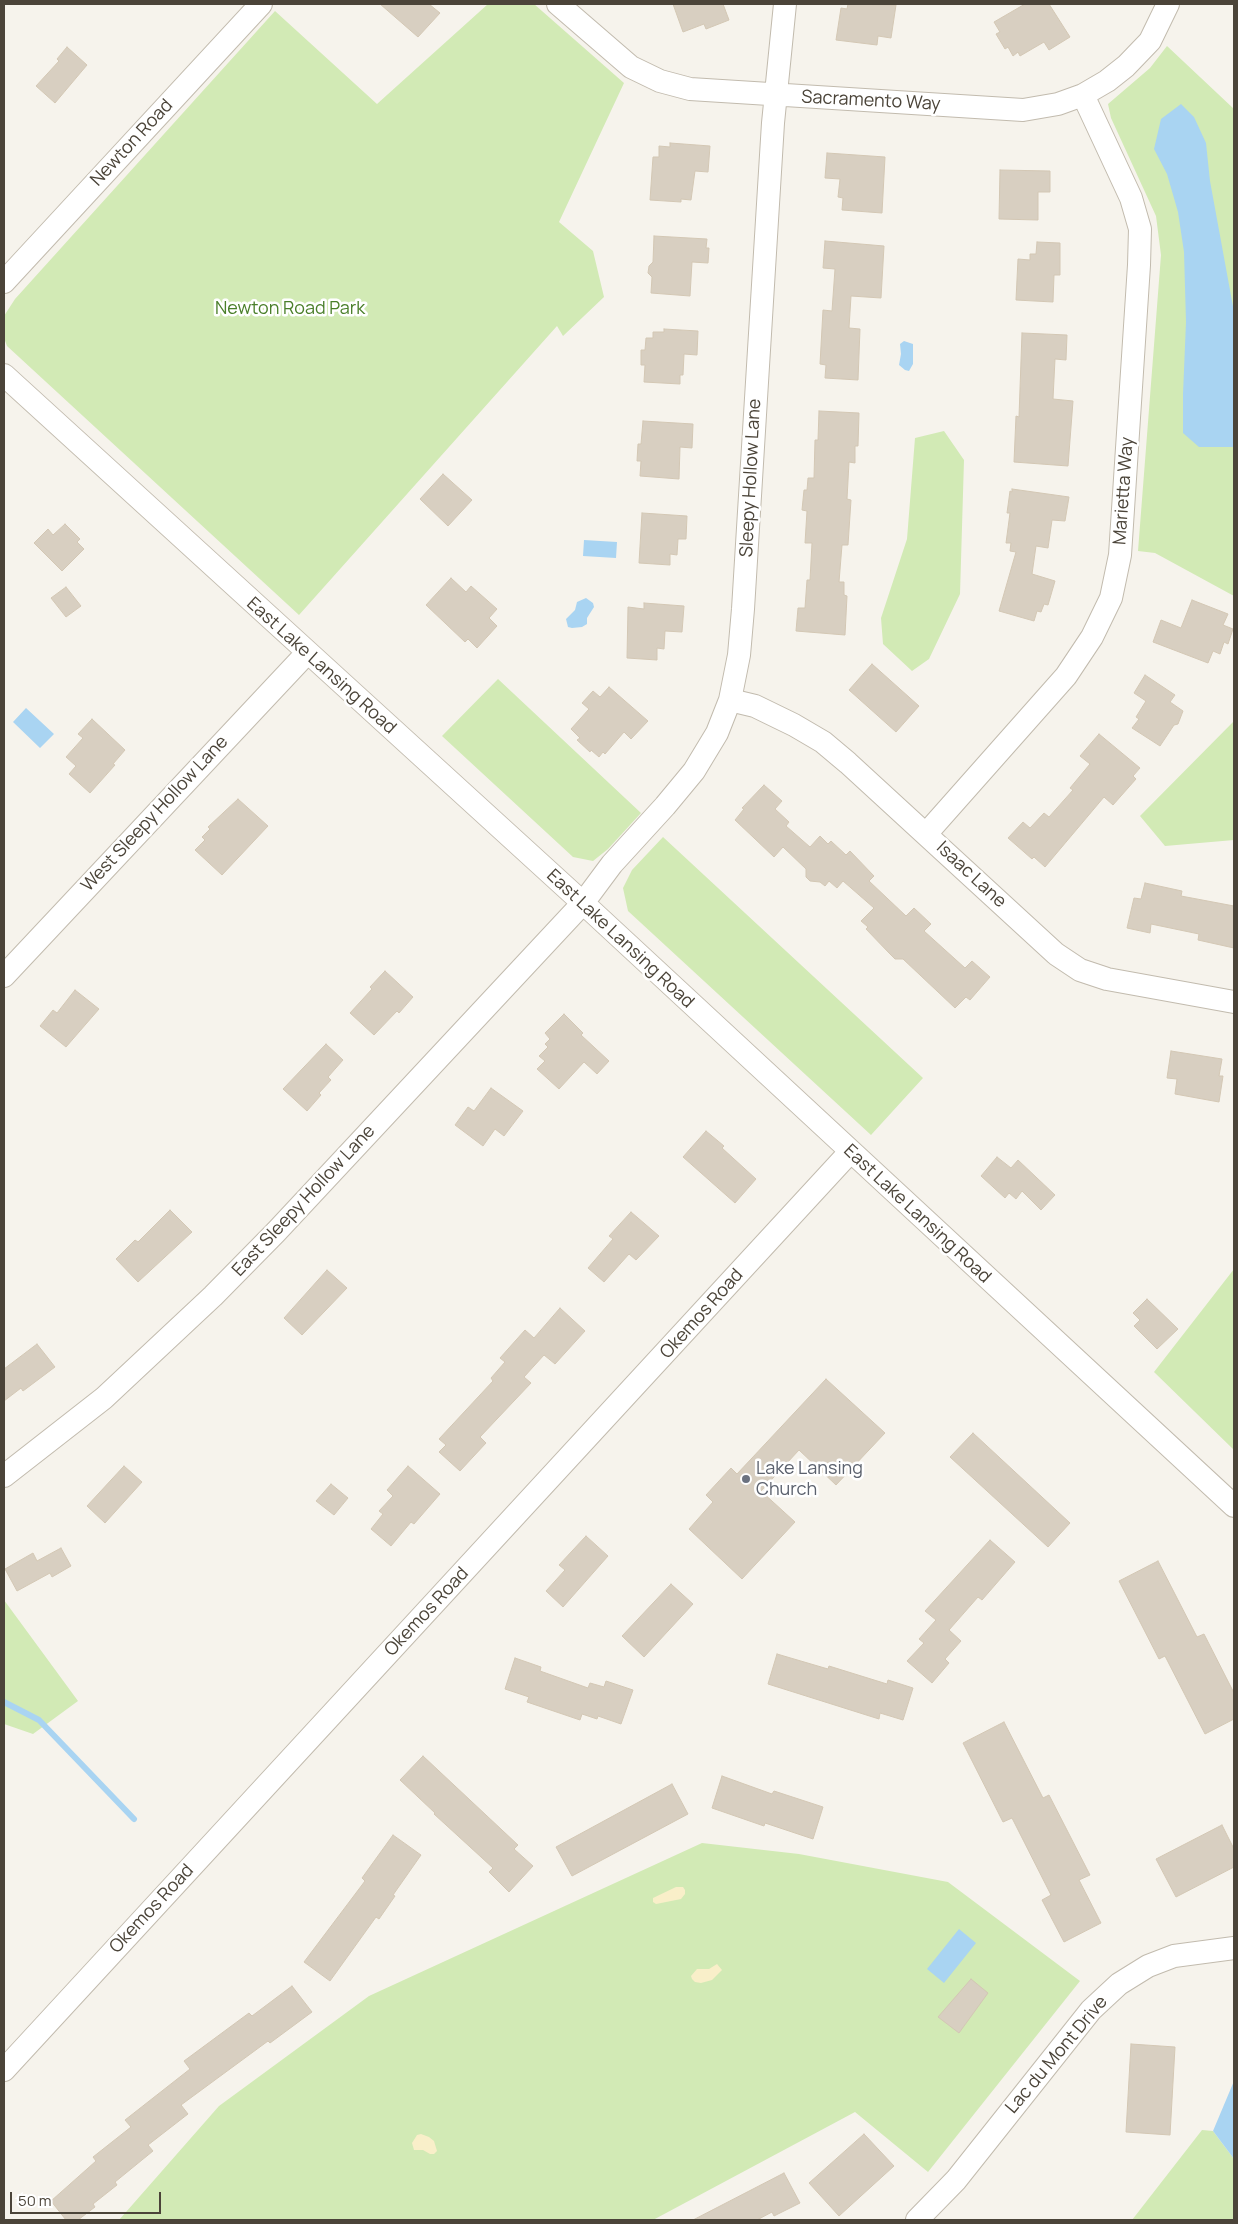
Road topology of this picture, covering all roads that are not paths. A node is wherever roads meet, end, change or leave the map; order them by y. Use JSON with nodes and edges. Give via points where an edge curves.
{"nodes":[{"id":1,"x":261,"y":4,"type":"edge"},
{"id":2,"x":558,"y":4,"type":"edge"},
{"id":3,"x":785,"y":4,"type":"edge"},
{"id":4,"x":1168,"y":4,"type":"edge"},
{"id":5,"x":1083,"y":95,"type":"junction"},
{"id":6,"x":775,"y":96,"type":"junction"},
{"id":7,"x":4,"y":282,"type":"edge"},
{"id":8,"x":4,"y":375,"type":"edge"},
{"id":9,"x":307,"y":653,"type":"junction"},
{"id":10,"x":730,"y":700,"type":"junction"},
{"id":11,"x":926,"y":834,"type":"junction"},
{"id":12,"x":583,"y":903,"type":"junction"},
{"id":13,"x":4,"y":976,"type":"edge"},
{"id":14,"x":1234,"y":1002,"type":"edge"},
{"id":15,"x":850,"y":1152,"type":"junction"},
{"id":16,"x":4,"y":1476,"type":"edge"},
{"id":17,"x":1234,"y":1506,"type":"edge"},
{"id":18,"x":1234,"y":1948,"type":"edge"},
{"id":19,"x":4,"y":2070,"type":"edge"},
{"id":20,"x":917,"y":2220,"type":"edge"}],
"edges":[{"from":1,"to":7,"type":"street","name":"Newton Road"},
{"from":2,"to":6,"type":"street","name":"Sacramento Way","via":[[630,67],[660,81],[690,89]]},
{"from":3,"to":6,"type":"street","name":"Sleepy Hollow Lane"},
{"from":4,"to":5,"type":"street","name":"Sacramento Way","via":[[1150,41],[1126,66]]},
{"from":5,"to":6,"type":"street","name":"Sacramento Way","via":[[1058,104],[1023,110]]},
{"from":5,"to":11,"type":"street","name":"Marietta Way","via":[[1131,198],[1140,229],[1120,555],[1111,598],[1092,637],[1066,676]]},
{"from":6,"to":10,"type":"street","name":"Sleepy Hollow Lane","via":[[743,609]]},
{"from":8,"to":9,"type":"street","name":"East Lake Lansing Road"},
{"from":9,"to":12,"type":"street","name":"East Lake Lansing Road"},
{"from":9,"to":13,"type":"street","name":"West Sleepy Hollow Lane"},
{"from":10,"to":11,"type":"street","name":"Isaac Lane","via":[[755,706],[823,742]]},
{"from":10,"to":12,"type":"street","name":"Sleepy Hollow Lane","via":[[717,733],[694,771],[612,864]]},
{"from":11,"to":14,"type":"street","name":"Isaac Lane","via":[[1056,954],[1080,970],[1107,979]]},
{"from":12,"to":15,"type":"street","name":"East Lake Lansing Road"},
{"from":12,"to":16,"type":"street","name":"East Sleepy Hollow Lane","via":[[213,1296],[104,1398]]},
{"from":15,"to":17,"type":"street","name":"East Lake Lansing Road"},
{"from":15,"to":19,"type":"street","name":"Okemos Road"},
{"from":18,"to":20,"type":"street","name":"Lac du Mont Drive","via":[[1174,1956],[1148,1966],[1119,1984],[1090,2010],[956,2180]]}]}
